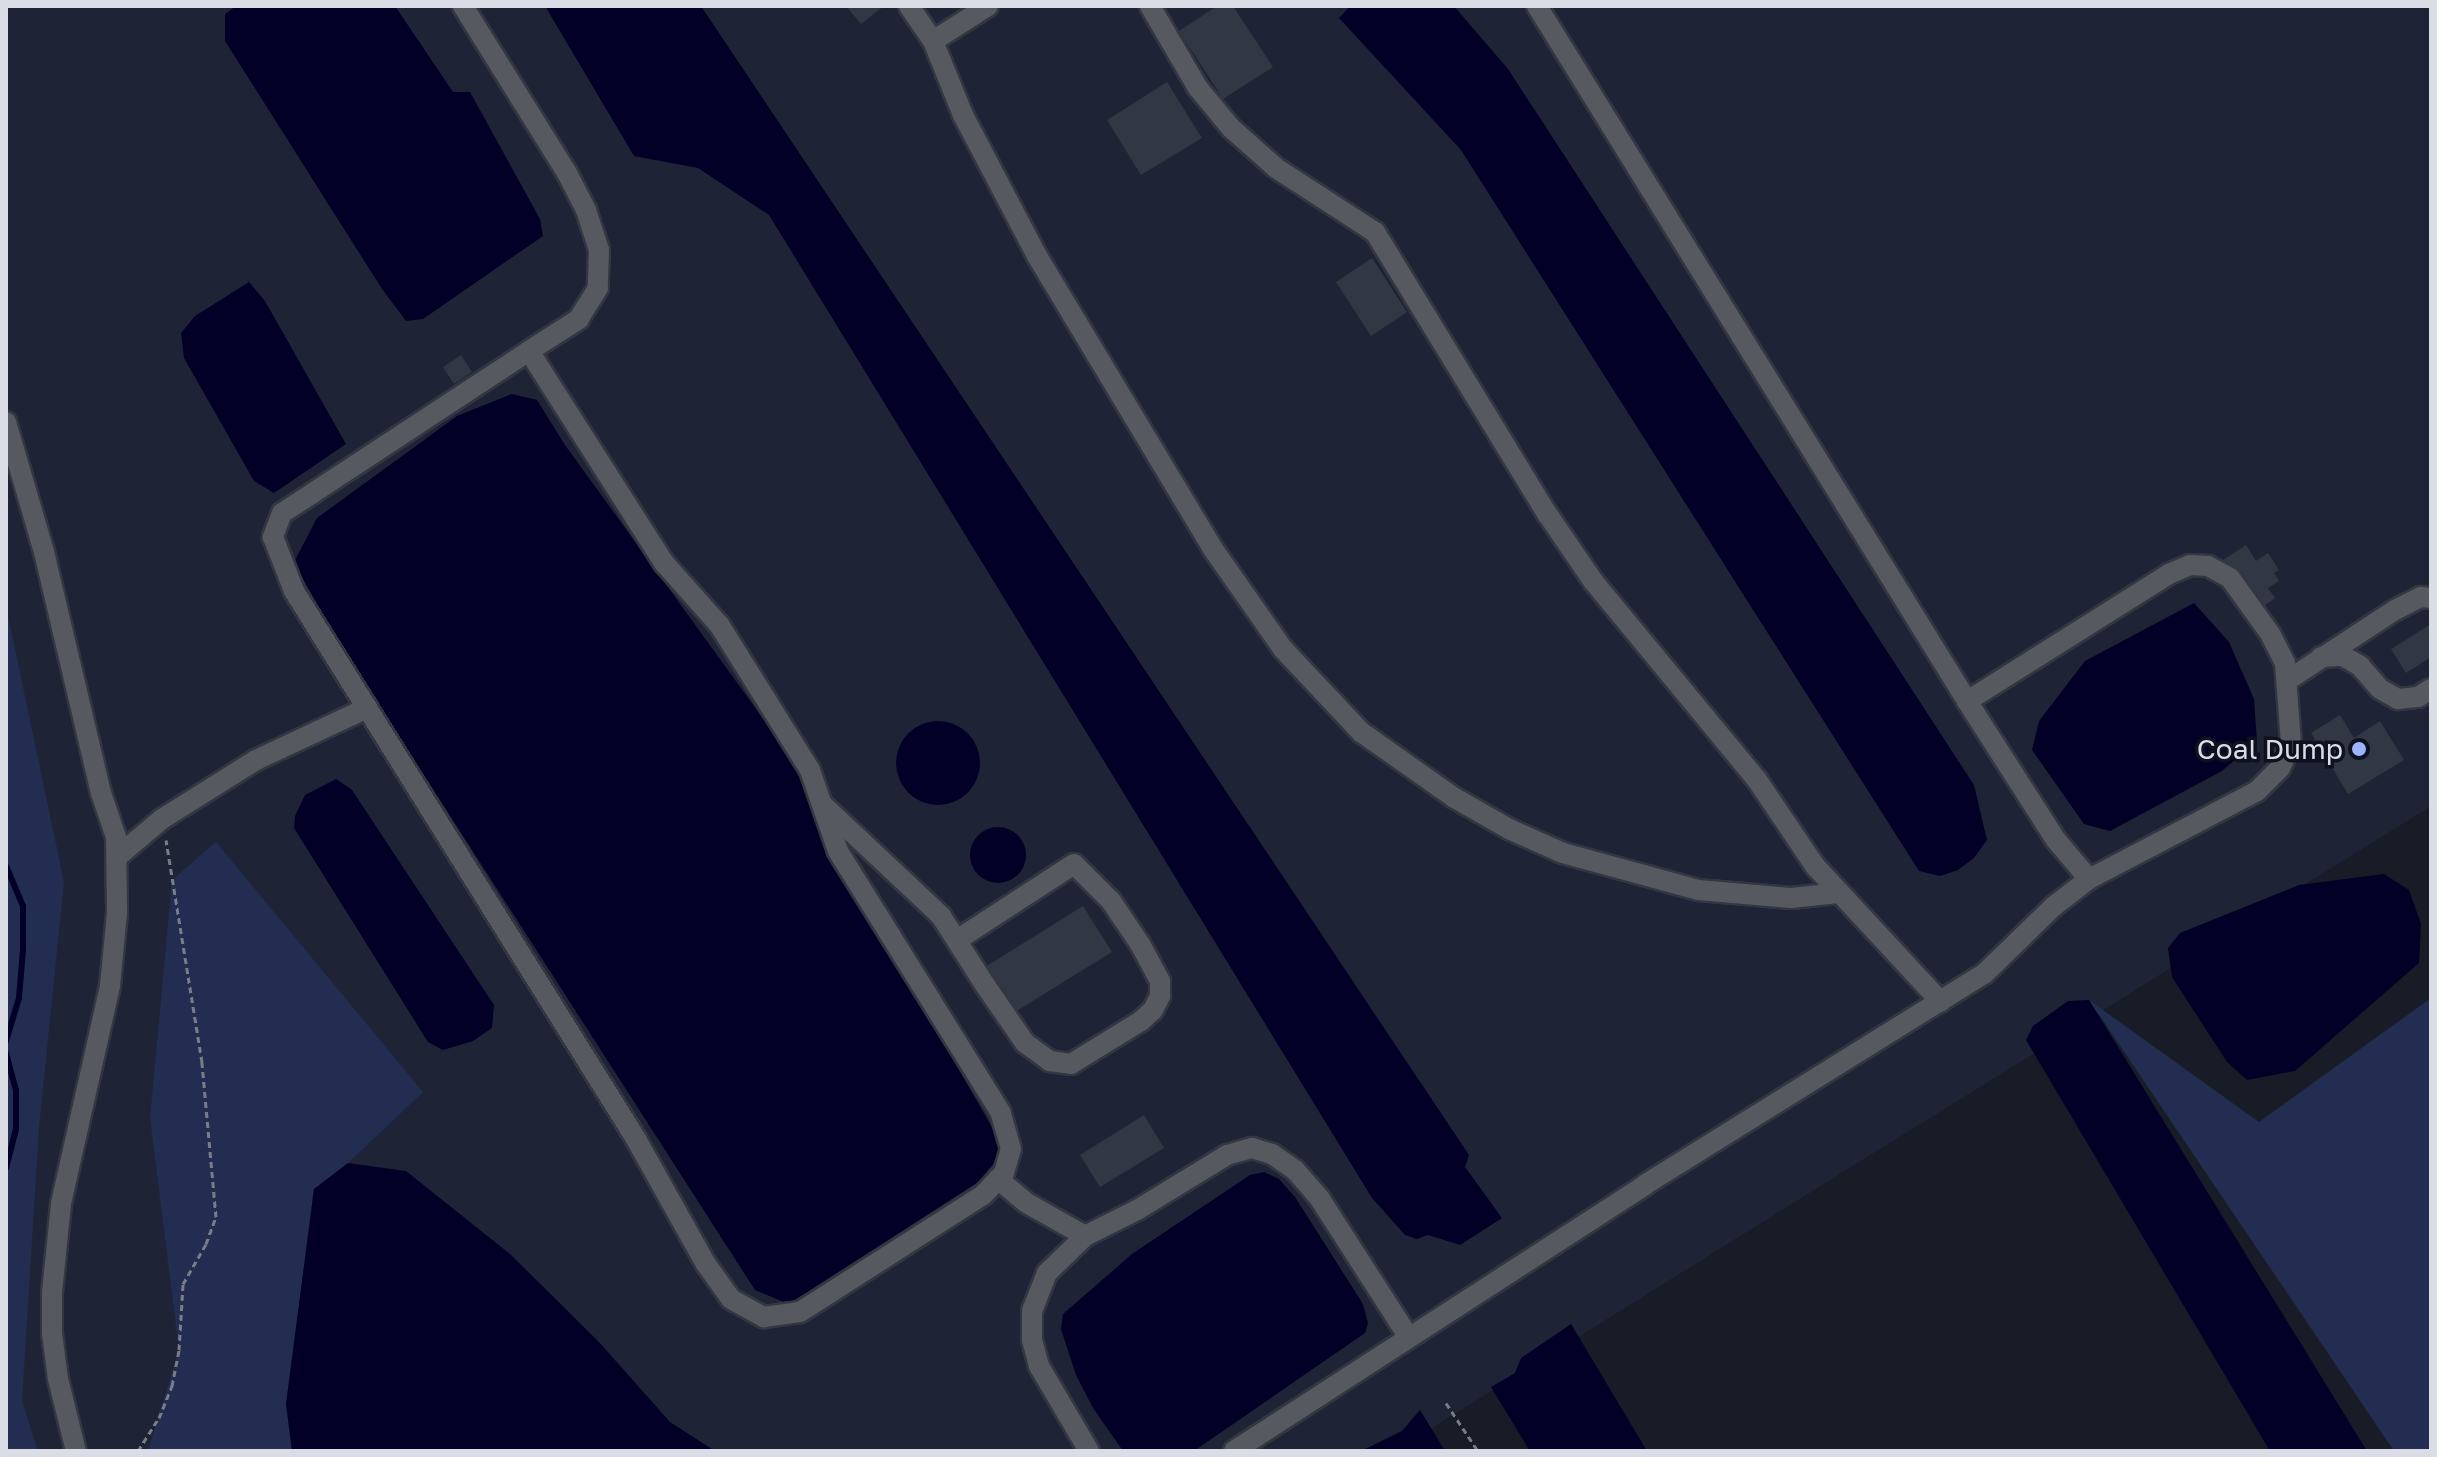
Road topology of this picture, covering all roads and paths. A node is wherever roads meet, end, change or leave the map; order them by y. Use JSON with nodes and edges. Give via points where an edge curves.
{"nodes":[{"id":1,"x":463,"y":6,"type":"edge"},
{"id":2,"x":909,"y":6,"type":"edge"},
{"id":3,"x":988,"y":6,"type":"edge"},
{"id":4,"x":1150,"y":6,"type":"edge"},
{"id":5,"x":1537,"y":6,"type":"edge"},
{"id":6,"x":933,"y":41,"type":"junction"},
{"id":7,"x":529,"y":351,"type":"junction"},
{"id":8,"x":6,"y":422,"type":"edge"},
{"id":9,"x":2431,"y":598,"type":"edge"},
{"id":10,"x":2321,"y":657,"type":"junction"},
{"id":11,"x":2288,"y":680,"type":"junction"},
{"id":12,"x":2431,"y":689,"type":"edge"},
{"id":13,"x":1967,"y":701,"type":"junction"},
{"id":14,"x":367,"y":708,"type":"junction"},
{"id":15,"x":820,"y":803,"type":"junction"},
{"id":16,"x":162,"y":819,"type":"junction"},
{"id":17,"x":117,"y":857,"type":"junction"},
{"id":18,"x":2089,"y":879,"type":"junction"},
{"id":19,"x":1838,"y":893,"type":"junction"},
{"id":20,"x":957,"y":940,"type":"junction"},
{"id":21,"x":1941,"y":1002,"type":"junction"},
{"id":22,"x":998,"y":1179,"type":"junction"},
{"id":23,"x":1085,"y":1236,"type":"junction"},
{"id":24,"x":1408,"y":1336,"type":"junction"},
{"id":25,"x":1446,"y":1403,"type":"dead end"},
{"id":26,"x":76,"y":1451,"type":"edge"},
{"id":27,"x":138,"y":1451,"type":"edge"},
{"id":28,"x":1089,"y":1451,"type":"edge"},
{"id":29,"x":1234,"y":1451,"type":"edge"},
{"id":30,"x":1478,"y":1451,"type":"edge"}],
"edges":[{"from":1,"to":7,"type":"lane","via":[[567,173],[599,250],[598,288],[579,319]]},
{"from":2,"to":6,"type":"lane"},
{"from":3,"to":6,"type":"lane"},
{"from":4,"to":19,"type":"lane","via":[[1198,88],[1231,128],[1276,168],[1375,232],[1584,568],[1757,780]]},
{"from":5,"to":13,"type":"lane"},
{"from":6,"to":19,"type":"lane","via":[[963,115],[1030,244],[1206,538],[1283,649],[1361,732],[1453,797],[1563,853],[1698,890],[1791,898]]},
{"from":7,"to":14,"type":"lane","via":[[282,513],[273,537],[283,570]]},
{"from":7,"to":15,"type":"lane","via":[[664,563],[720,626],[810,770]]},
{"from":8,"to":17,"type":"lane","via":[[44,552]]},
{"from":9,"to":10,"type":"lane","via":[[2421,597],[2395,610]]},
{"from":10,"to":11,"type":"lane"},
{"from":10,"to":12,"type":"lane","via":[[2343,656],[2398,699]]},
{"from":11,"to":13,"type":"lane","via":[[2271,635],[2230,578],[2208,566],[2190,565]]},
{"from":11,"to":18,"type":"lane","via":[[2291,743],[2280,768],[2257,791]]},
{"from":13,"to":18,"type":"lane","via":[[2056,840]]},
{"from":14,"to":16,"type":"lane","via":[[256,760]]},
{"from":14,"to":22,"type":"lane","via":[[731,1299],[764,1317],[800,1312],[983,1195]]},
{"from":15,"to":20,"type":"lane","via":[[941,916]]},
{"from":15,"to":22,"type":"lane","via":[[838,851],[1001,1113],[1011,1149]]},
{"from":16,"to":17,"type":"lane"},
{"from":16,"to":27,"type":"path","via":[[202,1062],[216,1217],[183,1284],[172,1386]]},
{"from":17,"to":26,"type":"lane","via":[[110,986],[61,1204],[52,1292],[58,1379]]},
{"from":18,"to":21,"type":"lane","via":[[1984,974]]},
{"from":19,"to":21,"type":"lane"},
{"from":20,"to":20,"type":"lane","via":[[1074,864],[1111,901],[1140,944],[1160,981],[1160,996],[1141,1021],[1071,1064],[1050,1061],[1025,1043]]},
{"from":21,"to":24,"type":"lane"},
{"from":22,"to":23,"type":"lane","via":[[1025,1202]]},
{"from":23,"to":24,"type":"lane","via":[[1227,1155],[1252,1148],[1272,1154],[1295,1170],[1320,1199]]},
{"from":23,"to":28,"type":"lane","via":[[1047,1273],[1032,1311],[1032,1340],[1039,1366]]},
{"from":24,"to":29,"type":"lane"},
{"from":25,"to":30,"type":"path"}]}
